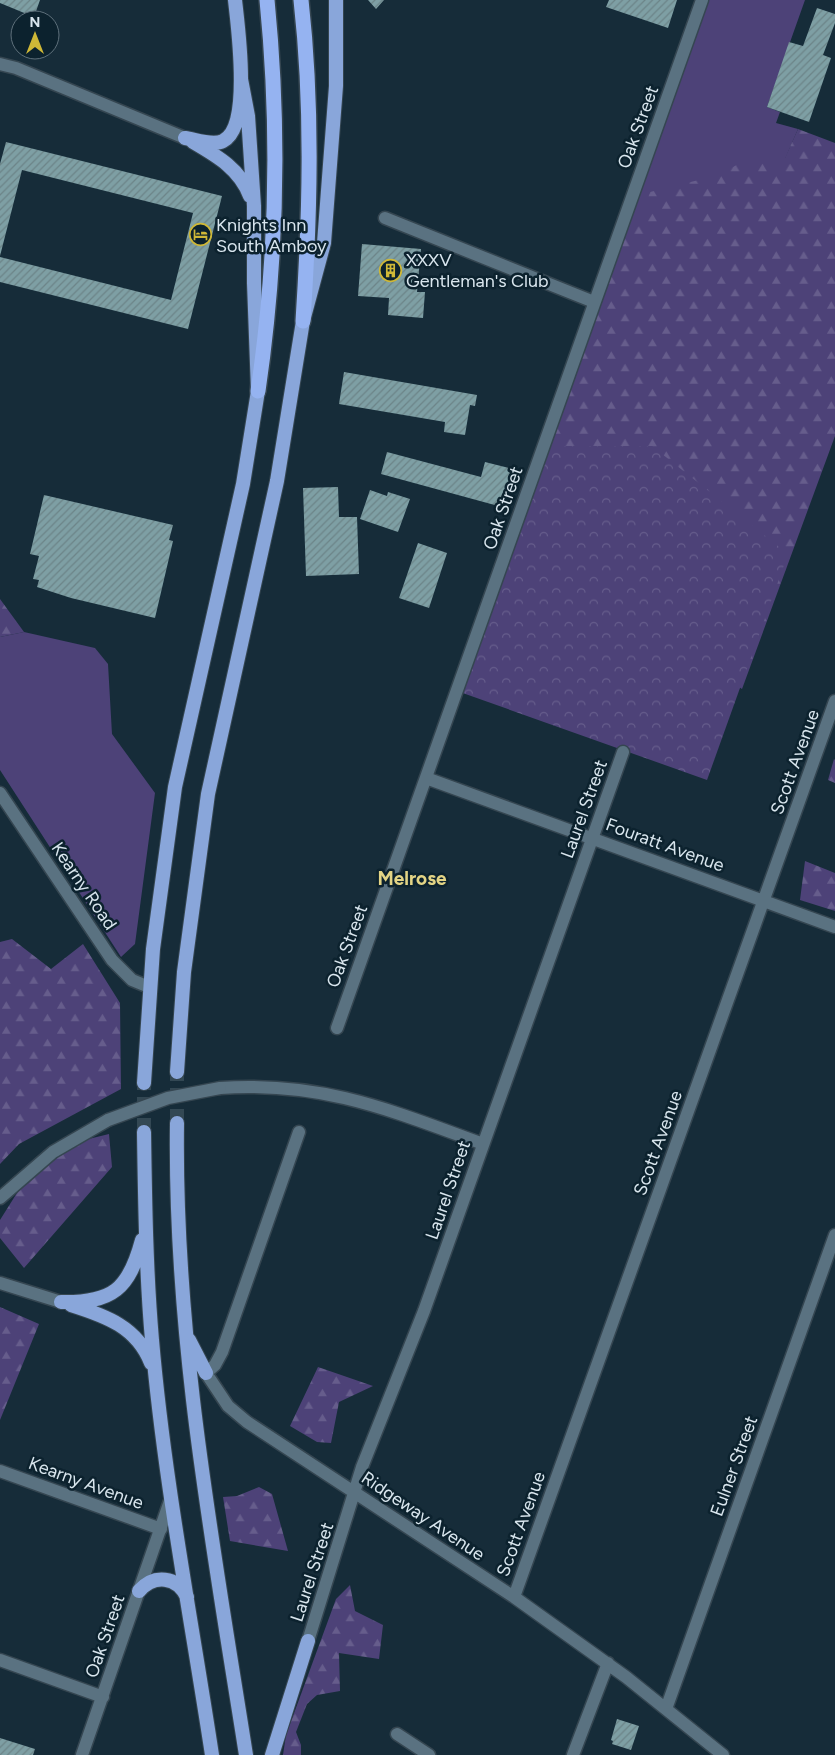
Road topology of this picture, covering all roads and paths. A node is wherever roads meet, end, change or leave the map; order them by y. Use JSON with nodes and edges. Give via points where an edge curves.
{"nodes":[{"id":1,"x":235,"y":0,"type":"edge"},
{"id":2,"x":267,"y":0,"type":"edge"},
{"id":3,"x":302,"y":0,"type":"edge"},
{"id":4,"x":336,"y":0,"type":"edge"},
{"id":5,"x":702,"y":0,"type":"edge"},
{"id":6,"x":0,"y":64,"type":"edge"},
{"id":7,"x":241,"y":79,"type":"junction"},
{"id":8,"x":185,"y":138,"type":"junction"},
{"id":9,"x":254,"y":206,"type":"junction"},
{"id":10,"x":384,"y":218,"type":"dead end"},
{"id":11,"x":594,"y":302,"type":"junction"},
{"id":12,"x":303,"y":321,"type":"junction"},
{"id":13,"x":258,"y":391,"type":"junction"},
{"id":14,"x":835,"y":701,"type":"edge"},
{"id":15,"x":623,"y":752,"type":"dead end"},
{"id":16,"x":426,"y":778,"type":"junction"},
{"id":17,"x":0,"y":793,"type":"edge"},
{"id":18,"x":592,"y":838,"type":"junction"},
{"id":19,"x":764,"y":900,"type":"junction"},
{"id":20,"x":835,"y":927,"type":"edge"},
{"id":21,"x":149,"y":987,"type":"junction"},
{"id":22,"x":337,"y":1028,"type":"dead end"},
{"id":23,"x":178,"y":1072,"type":"tunnel mouth"},
{"id":24,"x":144,"y":1083,"type":"tunnel mouth"},
{"id":25,"x":177,"y":1123,"type":"tunnel mouth"},
{"id":26,"x":144,"y":1132,"type":"tunnel mouth"},
{"id":27,"x":299,"y":1132,"type":"dead end"},
{"id":28,"x":483,"y":1144,"type":"junction"},
{"id":29,"x":0,"y":1198,"type":"edge"},
{"id":30,"x":146,"y":1227,"type":"junction"},
{"id":31,"x":835,"y":1235,"type":"edge"},
{"id":32,"x":0,"y":1283,"type":"edge"},
{"id":33,"x":61,"y":1302,"type":"junction"},
{"id":34,"x":184,"y":1324,"type":"junction"},
{"id":35,"x":206,"y":1373,"type":"junction"},
{"id":36,"x":156,"y":1376,"type":"junction"},
{"id":37,"x":0,"y":1470,"type":"edge"},
{"id":38,"x":355,"y":1491,"type":"junction"},
{"id":39,"x":171,"y":1498,"type":"junction"},
{"id":40,"x":161,"y":1529,"type":"junction"},
{"id":41,"x":139,"y":1591,"type":"junction"},
{"id":42,"x":514,"y":1597,"type":"junction"},
{"id":43,"x":188,"y":1599,"type":"junction"},
{"id":44,"x":308,"y":1641,"type":"joint"},
{"id":45,"x":0,"y":1660,"type":"edge"},
{"id":46,"x":608,"y":1663,"type":"junction"},
{"id":47,"x":103,"y":1697,"type":"junction"},
{"id":48,"x":666,"y":1709,"type":"junction"},
{"id":49,"x":397,"y":1734,"type":"dead end"},
{"id":50,"x":82,"y":1755,"type":"edge"},
{"id":51,"x":212,"y":1755,"type":"edge"},
{"id":52,"x":246,"y":1755,"type":"edge"},
{"id":53,"x":272,"y":1755,"type":"edge"},
{"id":54,"x":429,"y":1755,"type":"edge"},
{"id":55,"x":573,"y":1755,"type":"edge"},
{"id":56,"x":723,"y":1755,"type":"edge"}],
"edges":[{"from":1,"to":7,"type":"highway"},
{"from":2,"to":13,"type":"highway","via":[[276,176],[272,281]]},
{"from":3,"to":12,"type":"highway","via":[[310,152]]},
{"from":4,"to":12,"type":"highway","via":[[336,100],[324,243]]},
{"from":5,"to":11,"type":"street","name":"Oak Street"},
{"from":6,"to":8,"type":"street"},
{"from":7,"to":8,"type":"highway","via":[[238,123],[231,135],[220,142]]},
{"from":7,"to":9,"type":"highway","via":[[248,116]]},
{"from":8,"to":9,"type":"highway","via":[[234,170],[245,184]]},
{"from":9,"to":13,"type":"highway"},
{"from":10,"to":11,"type":"street"},
{"from":11,"to":16,"type":"street","name":"Oak Street"},
{"from":12,"to":23,"type":"highway","via":[[277,481],[207,803],[184,972]]},
{"from":13,"to":21,"type":"highway","via":[[243,484],[180,759]]},
{"from":14,"to":19,"type":"street","name":"Scott Avenue"},
{"from":15,"to":18,"type":"street","name":"Laurel Street"},
{"from":16,"to":18,"type":"street","name":"Fouratt Avenue"},
{"from":16,"to":22,"type":"street","name":"Oak Street"},
{"from":17,"to":21,"type":"street","name":"Kearny Road","via":[[112,960],[132,980]]},
{"from":18,"to":19,"type":"street","name":"Fouratt Avenue"},
{"from":18,"to":28,"type":"street","name":"Laurel Street"},
{"from":19,"to":20,"type":"street","name":"Fouratt Avenue"},
{"from":19,"to":42,"type":"street","name":"Scott Avenue"},
{"from":21,"to":24,"type":"highway"},
{"from":25,"to":34,"type":"highway","via":[[177,1228]]},
{"from":26,"to":30,"type":"highway"},
{"from":27,"to":35,"type":"street","via":[[222,1352]]},
{"from":28,"to":29,"type":"street","bridge":true,"via":[[393,1111],[327,1093],[274,1086],[220,1088],[168,1098],[108,1120],[53,1152]]},
{"from":28,"to":38,"type":"street","name":"Laurel Street"},
{"from":30,"to":33,"type":"highway","via":[[134,1266],[118,1290],[97,1300]]},
{"from":30,"to":36,"type":"highway"},
{"from":31,"to":48,"type":"street","name":"Eulner Street"},
{"from":32,"to":33,"type":"street"},
{"from":33,"to":36,"type":"highway","via":[[127,1328],[141,1343]]},
{"from":34,"to":35,"type":"highway","via":[[192,1348]]},
{"from":34,"to":52,"type":"highway","via":[[199,1454]]},
{"from":35,"to":38,"type":"street","name":"Ridgeway Avenue","via":[[220,1397],[238,1414]]},
{"from":36,"to":39,"type":"highway"},
{"from":37,"to":40,"type":"street","name":"Kearny Avenue"},
{"from":38,"to":42,"type":"street","name":"Ridgeway Avenue"},
{"from":38,"to":44,"type":"street","name":"Laurel Street"},
{"from":39,"to":40,"type":"street","name":"Oak Street"},
{"from":39,"to":43,"type":"highway"},
{"from":40,"to":41,"type":"street","name":"Oak Street"},
{"from":41,"to":43,"type":"highway","via":[[149,1582],[170,1580],[180,1586]]},
{"from":41,"to":47,"type":"street","name":"Oak Street"},
{"from":42,"to":46,"type":"street","name":"Ridgeway Avenue"},
{"from":43,"to":51,"type":"highway"},
{"from":44,"to":53,"type":"highway"},
{"from":45,"to":47,"type":"street"},
{"from":46,"to":48,"type":"street","name":"Ridgeway Avenue"},
{"from":46,"to":55,"type":"street"},
{"from":47,"to":50,"type":"street","name":"Oak Street"},
{"from":48,"to":56,"type":"street","name":"Ridgeway Avenue"},
{"from":49,"to":54,"type":"street"}]}
